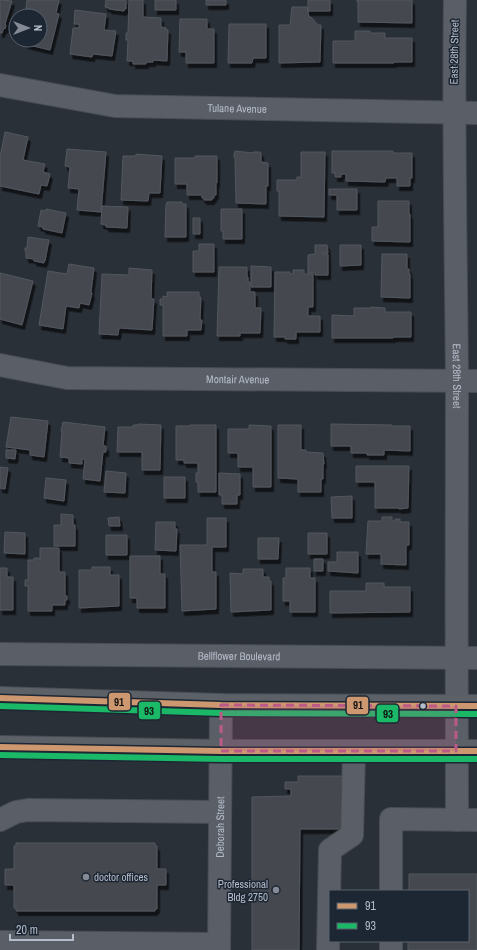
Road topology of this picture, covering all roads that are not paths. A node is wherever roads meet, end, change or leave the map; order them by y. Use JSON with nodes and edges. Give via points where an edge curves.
{"nodes":[{"id":1,"x":454,"y":0,"type":"edge"},
{"id":2,"x":0,"y":84,"type":"edge"},
{"id":3,"x":454,"y":113,"type":"junction"},
{"id":4,"x":477,"y":113,"type":"edge"},
{"id":5,"x":0,"y":365,"type":"edge"},
{"id":6,"x":467,"y":381,"type":"edge"},
{"id":7,"x":0,"y":654,"type":"edge"},
{"id":8,"x":467,"y":658,"type":"edge"},
{"id":9,"x":0,"y":698,"type":"edge"},
{"id":10,"x":221,"y":705,"type":"junction"},
{"id":11,"x":456,"y":706,"type":"junction"},
{"id":12,"x":477,"y":706,"type":"edge"},
{"id":13,"x":0,"y":747,"type":"edge"},
{"id":14,"x":221,"y":751,"type":"junction"},
{"id":15,"x":466,"y":751,"type":"edge"},
{"id":16,"x":354,"y":752,"type":"junction"},
{"id":17,"x":220,"y":812,"type":"junction"},
{"id":18,"x":0,"y":820,"type":"edge"},
{"id":19,"x":467,"y":820,"type":"edge"},
{"id":20,"x":329,"y":890,"type":"edge"},
{"id":21,"x":391,"y":890,"type":"edge"},
{"id":22,"x":329,"y":900,"type":"edge"},
{"id":23,"x":0,"y":942,"type":"edge"},
{"id":24,"x":219,"y":947,"type":"edge"},
{"id":25,"x":328,"y":950,"type":"edge"}],
"edges":[{"from":1,"to":3,"type":"street","name":"East 28th Street"},
{"from":2,"to":3,"type":"street","name":"Tulane Avenue","via":[[114,106]]},
{"from":3,"to":4,"type":"street","name":"Tulane Avenue"},
{"from":3,"to":6,"type":"street","name":"East 28th Street"},
{"from":5,"to":6,"type":"street","name":"Montair Avenue","via":[[67,378]]},
{"from":6,"to":8,"type":"street","name":"East 28th Street"},
{"from":7,"to":8,"type":"street","name":"Bellflower Boulevard"},
{"from":8,"to":11,"type":"street","name":"East 28th Street"},
{"from":9,"to":10,"type":"main road"},
{"from":10,"to":11,"type":"main road"},
{"from":10,"to":14,"type":"street","name":"Deborah Street"},
{"from":11,"to":12,"type":"main road"},
{"from":11,"to":15,"type":"street","name":"East 28th Street"},
{"from":13,"to":14,"type":"main road"},
{"from":14,"to":16,"type":"main road"},
{"from":14,"to":17,"type":"street","name":"Deborah Street"},
{"from":15,"to":16,"type":"main road"},
{"from":15,"to":19,"type":"street","name":"East 28th Street"},
{"from":16,"to":20,"type":"street","via":[[352,835],[330,850]]},
{"from":17,"to":18,"type":"street","via":[[28,810],[16,812]]},
{"from":17,"to":24,"type":"street","name":"Deborah Street"},
{"from":19,"to":21,"type":"street","via":[[391,819]]},
{"from":22,"to":25,"type":"street"},
{"from":23,"to":24,"type":"street"}]}
